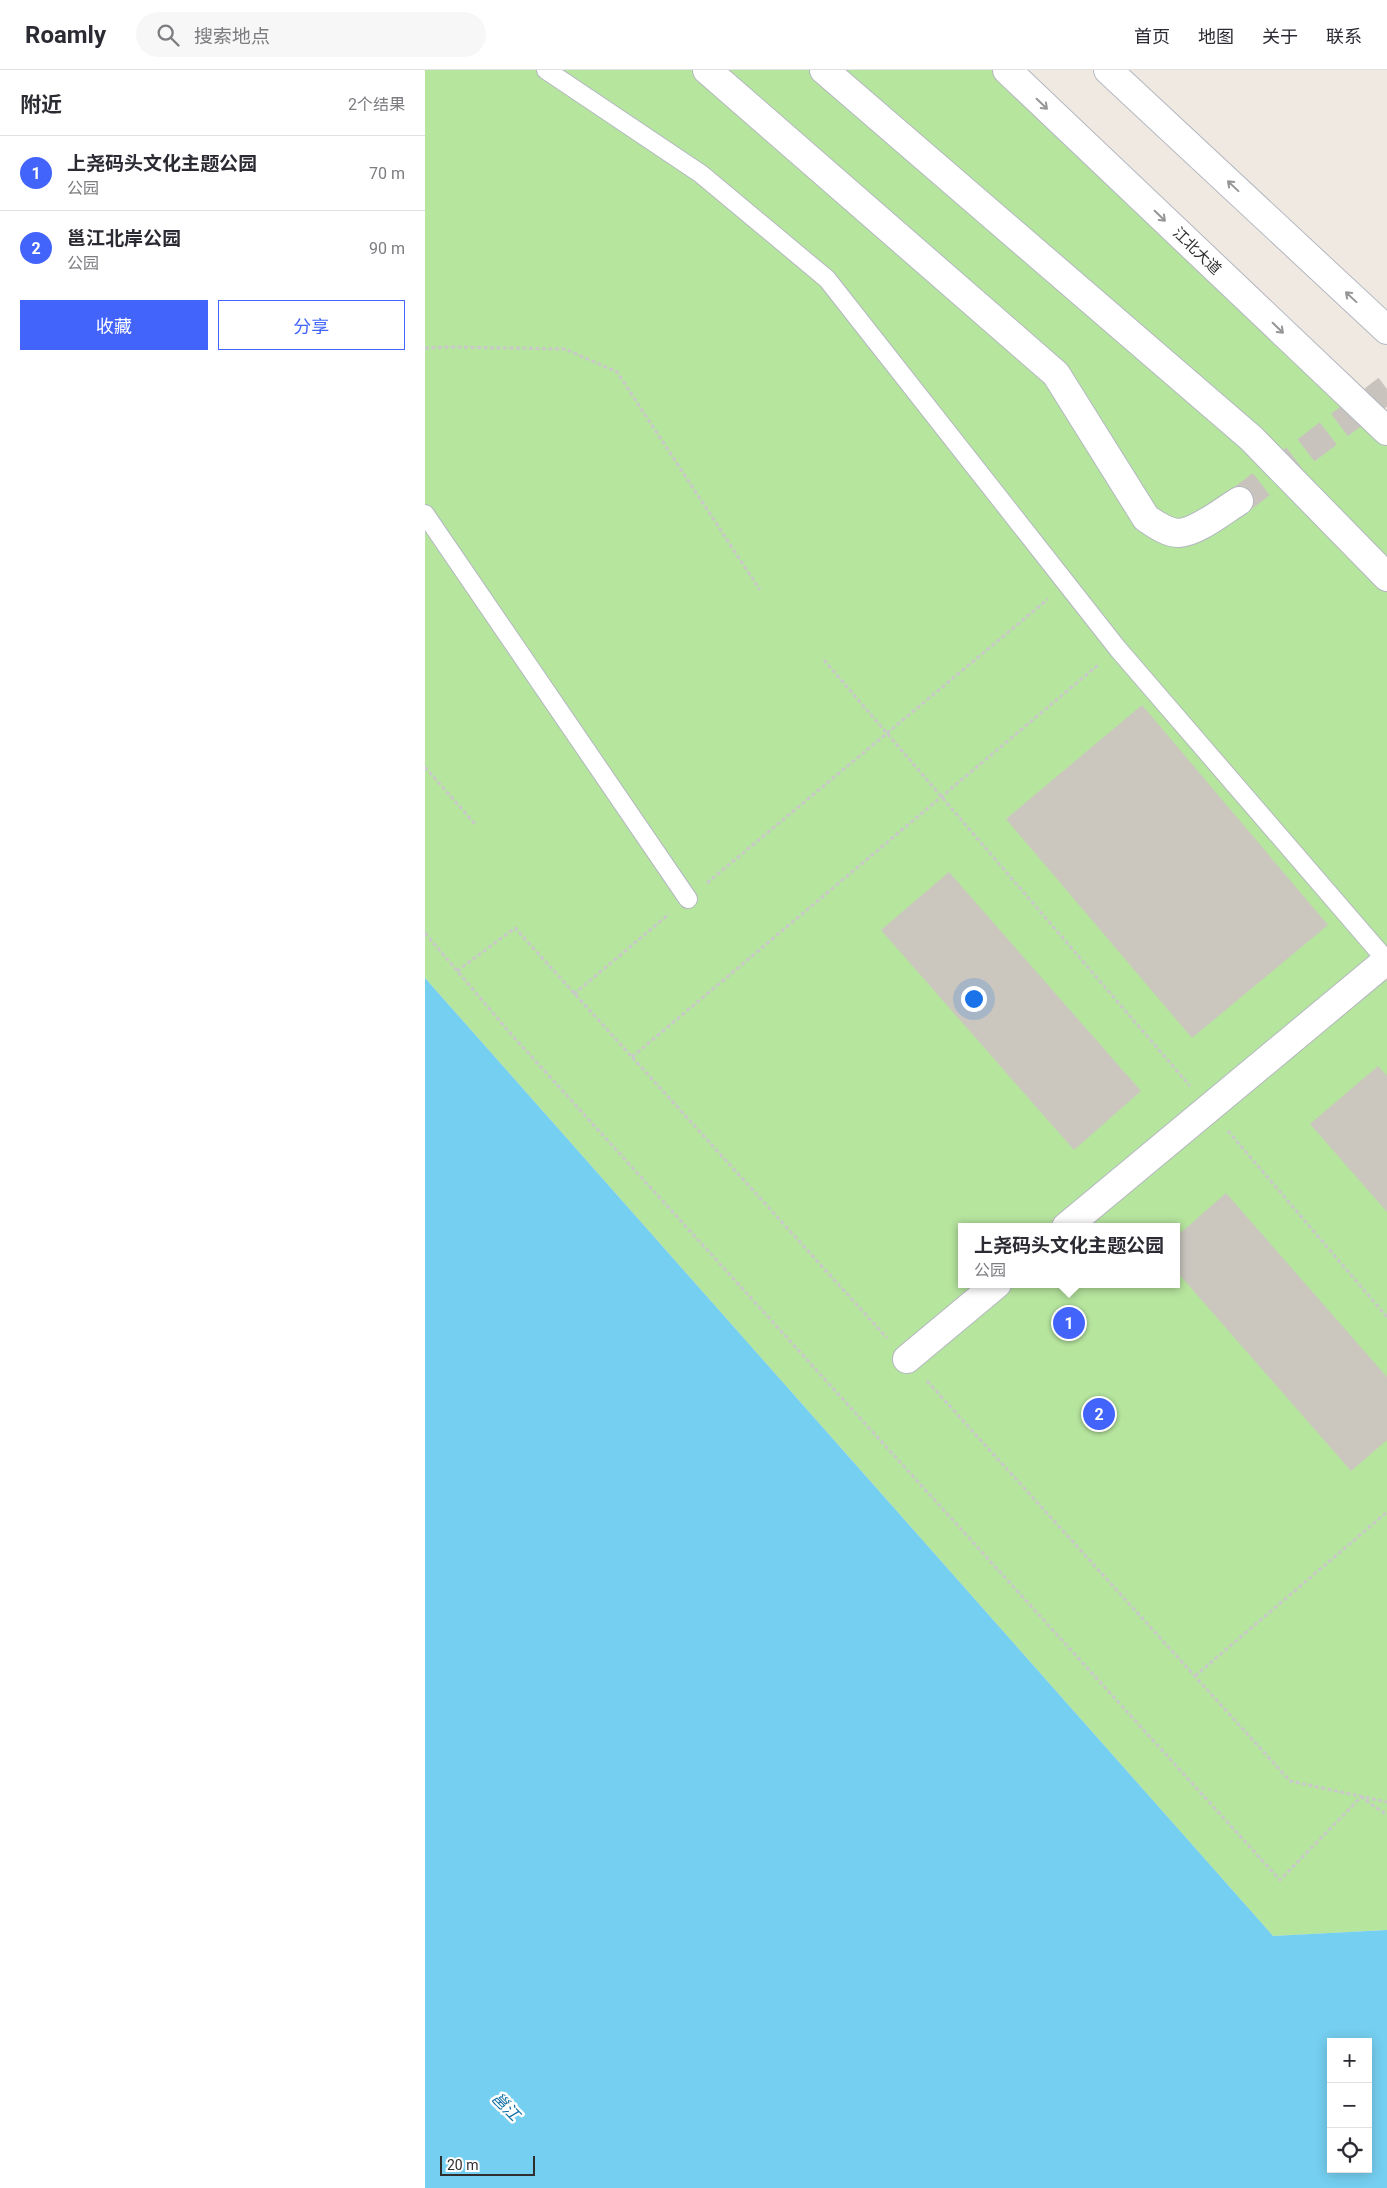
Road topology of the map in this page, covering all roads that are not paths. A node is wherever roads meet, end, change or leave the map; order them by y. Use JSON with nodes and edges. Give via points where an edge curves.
{"nodes":[{"id":1,"x":547,"y":70,"type":"edge"},
{"id":2,"x":707,"y":70,"type":"edge"},
{"id":3,"x":823,"y":70,"type":"edge"},
{"id":4,"x":1007,"y":70,"type":"edge"},
{"id":5,"x":1109,"y":70,"type":"edge"},
{"id":6,"x":1387,"y":330,"type":"edge"},
{"id":7,"x":1387,"y":432,"type":"edge"},
{"id":8,"x":1239,"y":501,"type":"tunnel mouth"},
{"id":9,"x":425,"y":514,"type":"edge"},
{"id":10,"x":1387,"y":577,"type":"edge"},
{"id":11,"x":688,"y":898,"type":"road end"},
{"id":12,"x":1387,"y":961,"type":"edge"},
{"id":13,"x":1071,"y":1223,"type":"edge"},
{"id":14,"x":992,"y":1288,"type":"edge"},
{"id":15,"x":907,"y":1359,"type":"dead end"}],
"edges":[{"from":1,"to":12,"type":"lane","via":[[701,174],[827,279],[1118,649]]},
{"from":2,"to":8,"type":"street","via":[[1056,374],[1146,518],[1178,533],[1194,529]]},
{"from":3,"to":10,"type":"street","via":[[1251,438]]},
{"from":4,"to":7,"type":"street","name":"江北大道","one_way":true},
{"from":6,"to":5,"type":"street","one_way":true},
{"from":9,"to":11,"type":"lane"},
{"from":12,"to":13,"type":"street"},
{"from":14,"to":15,"type":"street"}]}
